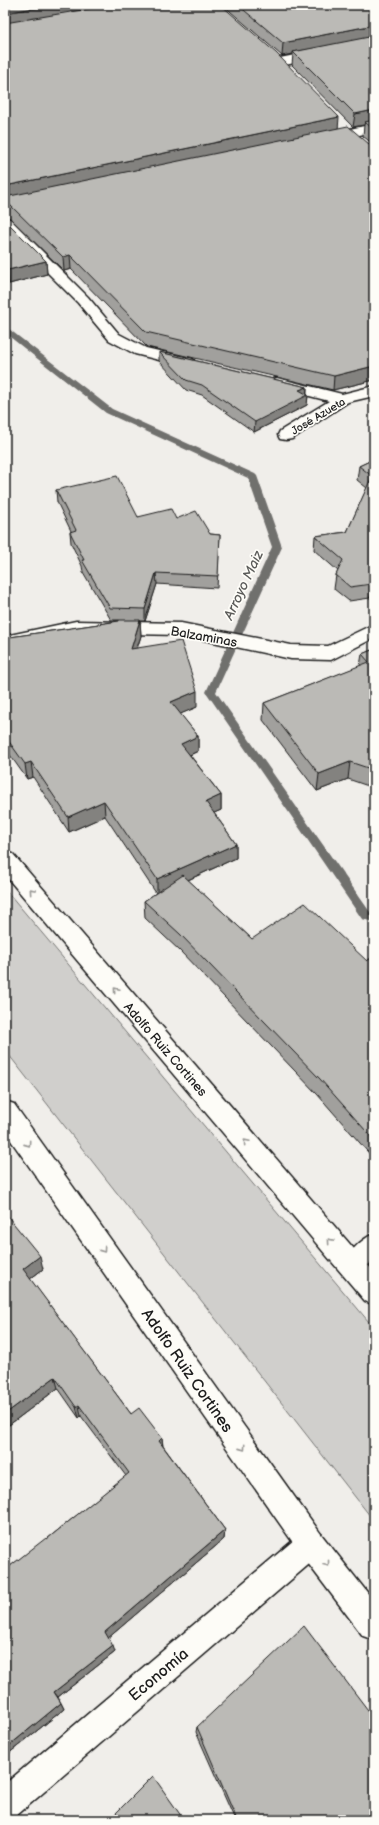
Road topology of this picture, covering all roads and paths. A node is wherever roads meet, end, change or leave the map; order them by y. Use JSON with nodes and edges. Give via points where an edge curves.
{"nodes":[{"id":1,"x":374,"y":43,"type":"edge"},
{"id":2,"x":268,"y":52,"type":"edge"},
{"id":3,"x":280,"y":62,"type":"junction"},
{"id":4,"x":291,"y":73,"type":"edge"},
{"id":5,"x":339,"y":122,"type":"edge"},
{"id":6,"x":374,"y":128,"type":"edge"},
{"id":7,"x":350,"y":133,"type":"junction"},
{"id":8,"x":312,"y":141,"type":"edge"},
{"id":9,"x":362,"y":143,"type":"edge"},
{"id":10,"x":5,"y":222,"type":"edge"},
{"id":11,"x":203,"y":366,"type":"edge"},
{"id":12,"x":265,"y":381,"type":"edge"},
{"id":13,"x":374,"y":391,"type":"edge"},
{"id":14,"x":342,"y":399,"type":"junction"},
{"id":15,"x":286,"y":435,"type":"dead end"},
{"id":16,"x":374,"y":630,"type":"edge"},
{"id":17,"x":5,"y":643,"type":"edge"},
{"id":18,"x":5,"y":860,"type":"edge"},
{"id":19,"x":5,"y":1112,"type":"edge"},
{"id":20,"x":374,"y":1244,"type":"edge"},
{"id":21,"x":352,"y":1267,"type":"junction"},
{"id":22,"x":374,"y":1292,"type":"edge"},
{"id":23,"x":311,"y":1544,"type":"junction"},
{"id":24,"x":374,"y":1625,"type":"edge"},
{"id":25,"x":5,"y":1804,"type":"edge"}],
"edges":[{"from":1,"to":3,"type":"street"},
{"from":2,"to":3,"type":"street"},
{"from":3,"to":4,"type":"street"},
{"from":5,"to":7,"type":"street"},
{"from":6,"to":7,"type":"street"},
{"from":7,"to":8,"type":"street"},
{"from":7,"to":9,"type":"street"},
{"from":10,"to":11,"type":"street","via":[[83,300],[114,337],[141,351]]},
{"from":12,"to":14,"type":"street"},
{"from":13,"to":14,"type":"street","name":"José Azueta"},
{"from":14,"to":15,"type":"street","name":"José Azueta"},
{"from":16,"to":17,"type":"street","name":"Balzaminas","via":[[331,653],[290,652],[181,630],[76,626]]},
{"from":21,"to":18,"type":"street","name":"Adolfo Ruiz Cortines","one_way":true},
{"from":19,"to":23,"type":"street","name":"Adolfo Ruiz Cortines","one_way":true},
{"from":20,"to":21,"type":"lane"},
{"from":21,"to":22,"type":"street","name":"Adolfo Ruiz Cortines"},
{"from":23,"to":24,"type":"street","name":"Adolfo Ruiz Cortines","one_way":true},
{"from":23,"to":25,"type":"street","name":"Economía"}]}
